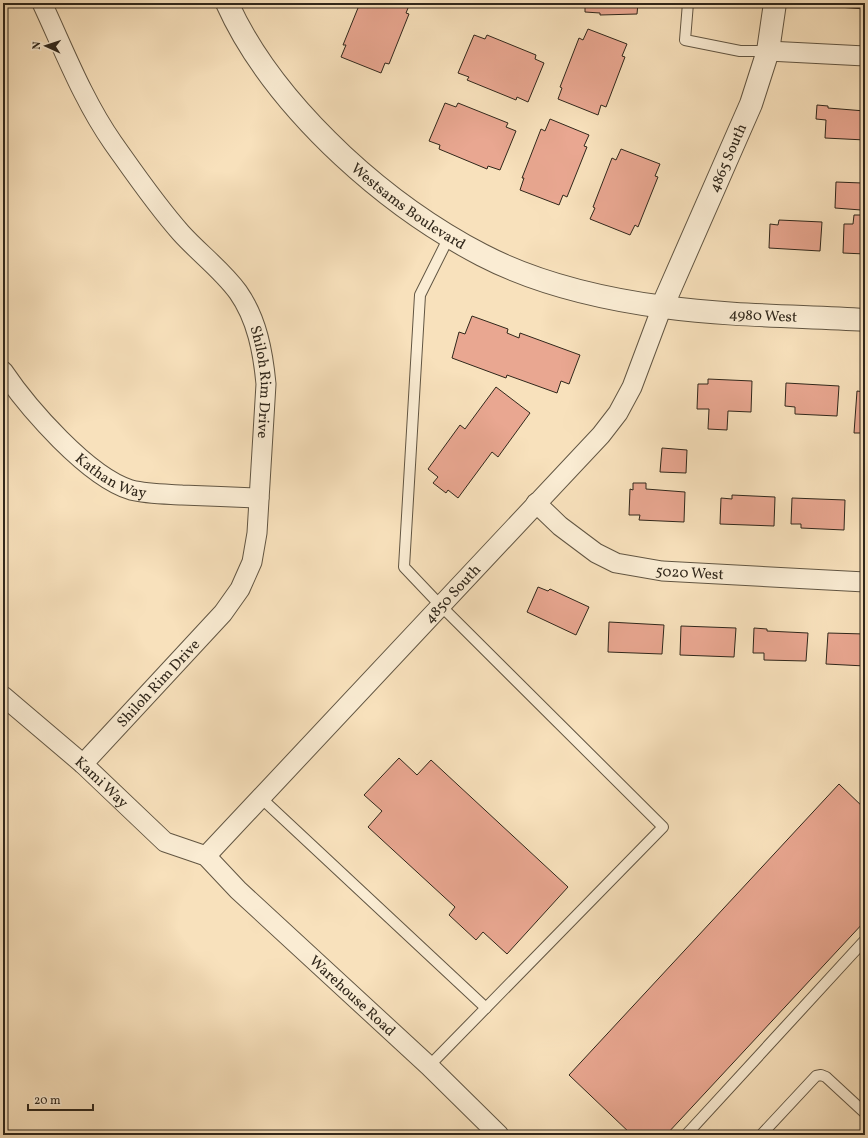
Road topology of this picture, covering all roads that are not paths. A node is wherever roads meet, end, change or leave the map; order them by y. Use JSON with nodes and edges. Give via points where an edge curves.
{"nodes":[{"id":1,"x":42,"y":3,"type":"edge"},
{"id":2,"x":688,"y":3,"type":"edge"},
{"id":3,"x":775,"y":3,"type":"edge"},
{"id":4,"x":232,"y":5,"type":"edge"},
{"id":5,"x":768,"y":51,"type":"junction"},
{"id":6,"x":865,"y":56,"type":"edge"},
{"id":7,"x":449,"y":236,"type":"junction"},
{"id":8,"x":662,"y":307,"type":"junction"},
{"id":9,"x":865,"y":320,"type":"edge"},
{"id":10,"x":3,"y":372,"type":"edge"},
{"id":11,"x":258,"y":498,"type":"junction"},
{"id":12,"x":536,"y":503,"type":"junction"},
{"id":13,"x":865,"y":582,"type":"edge"},
{"id":14,"x":441,"y":606,"type":"junction"},
{"id":15,"x":7,"y":707,"type":"edge"},
{"id":16,"x":83,"y":764,"type":"junction"},
{"id":17,"x":260,"y":797,"type":"junction"},
{"id":18,"x":206,"y":856,"type":"junction"},
{"id":19,"x":865,"y":940,"type":"edge"},
{"id":20,"x":486,"y":1008,"type":"junction"},
{"id":21,"x":429,"y":1066,"type":"junction"},
{"id":22,"x":865,"y":1113,"type":"edge"},
{"id":23,"x":499,"y":1135,"type":"edge"},
{"id":24,"x":686,"y":1135,"type":"edge"},
{"id":25,"x":761,"y":1135,"type":"edge"}],
"edges":[{"from":1,"to":11,"type":"street","name":"Shiloh Rim Drive","via":[[81,87],[112,141],[151,196],[181,232],[238,292],[258,332],[266,384]]},
{"from":2,"to":5,"type":"lane","via":[[685,40],[740,51]]},
{"from":3,"to":5,"type":"street","name":"4865 South"},
{"from":4,"to":7,"type":"street","name":"Westsams Boulevard","via":[[247,40],[272,79],[317,133],[398,202]]},
{"from":5,"to":6,"type":"street"},
{"from":5,"to":8,"type":"street","name":"4865 South","via":[[751,104]]},
{"from":7,"to":8,"type":"street","name":"Westsams Boulevard","via":[[483,256],[521,272],[569,288]]},
{"from":7,"to":14,"type":"lane","via":[[420,295],[404,567]]},
{"from":8,"to":9,"type":"street","name":"4980 West"},
{"from":8,"to":12,"type":"street","name":"4850 South","via":[[632,387],[618,412],[601,435]]},
{"from":10,"to":11,"type":"street","name":"Kathan Way","via":[[15,390],[49,428],[110,481],[131,490],[161,494]]},
{"from":11,"to":16,"type":"street","name":"Shiloh Rim Drive","via":[[257,533],[252,562],[240,589],[223,613]]},
{"from":12,"to":13,"type":"street","name":"5020 West","via":[[566,531],[596,553],[616,563],[662,571]]},
{"from":12,"to":14,"type":"street","name":"4850 South"},
{"from":14,"to":17,"type":"street","name":"4850 South"},
{"from":14,"to":20,"type":"lane","via":[[663,827]]},
{"from":15,"to":16,"type":"street","name":"Kami Way"},
{"from":16,"to":18,"type":"street","name":"Kami Way","via":[[165,842]]},
{"from":17,"to":18,"type":"street","name":"4850 South"},
{"from":17,"to":20,"type":"lane"},
{"from":18,"to":21,"type":"street","name":"Warehouse Road","via":[[238,890]]},
{"from":19,"to":24,"type":"lane"},
{"from":20,"to":21,"type":"lane"},
{"from":21,"to":23,"type":"street","name":"Warehouse Road"},
{"from":22,"to":25,"type":"lane","via":[[826,1077],[816,1076]]}]}
